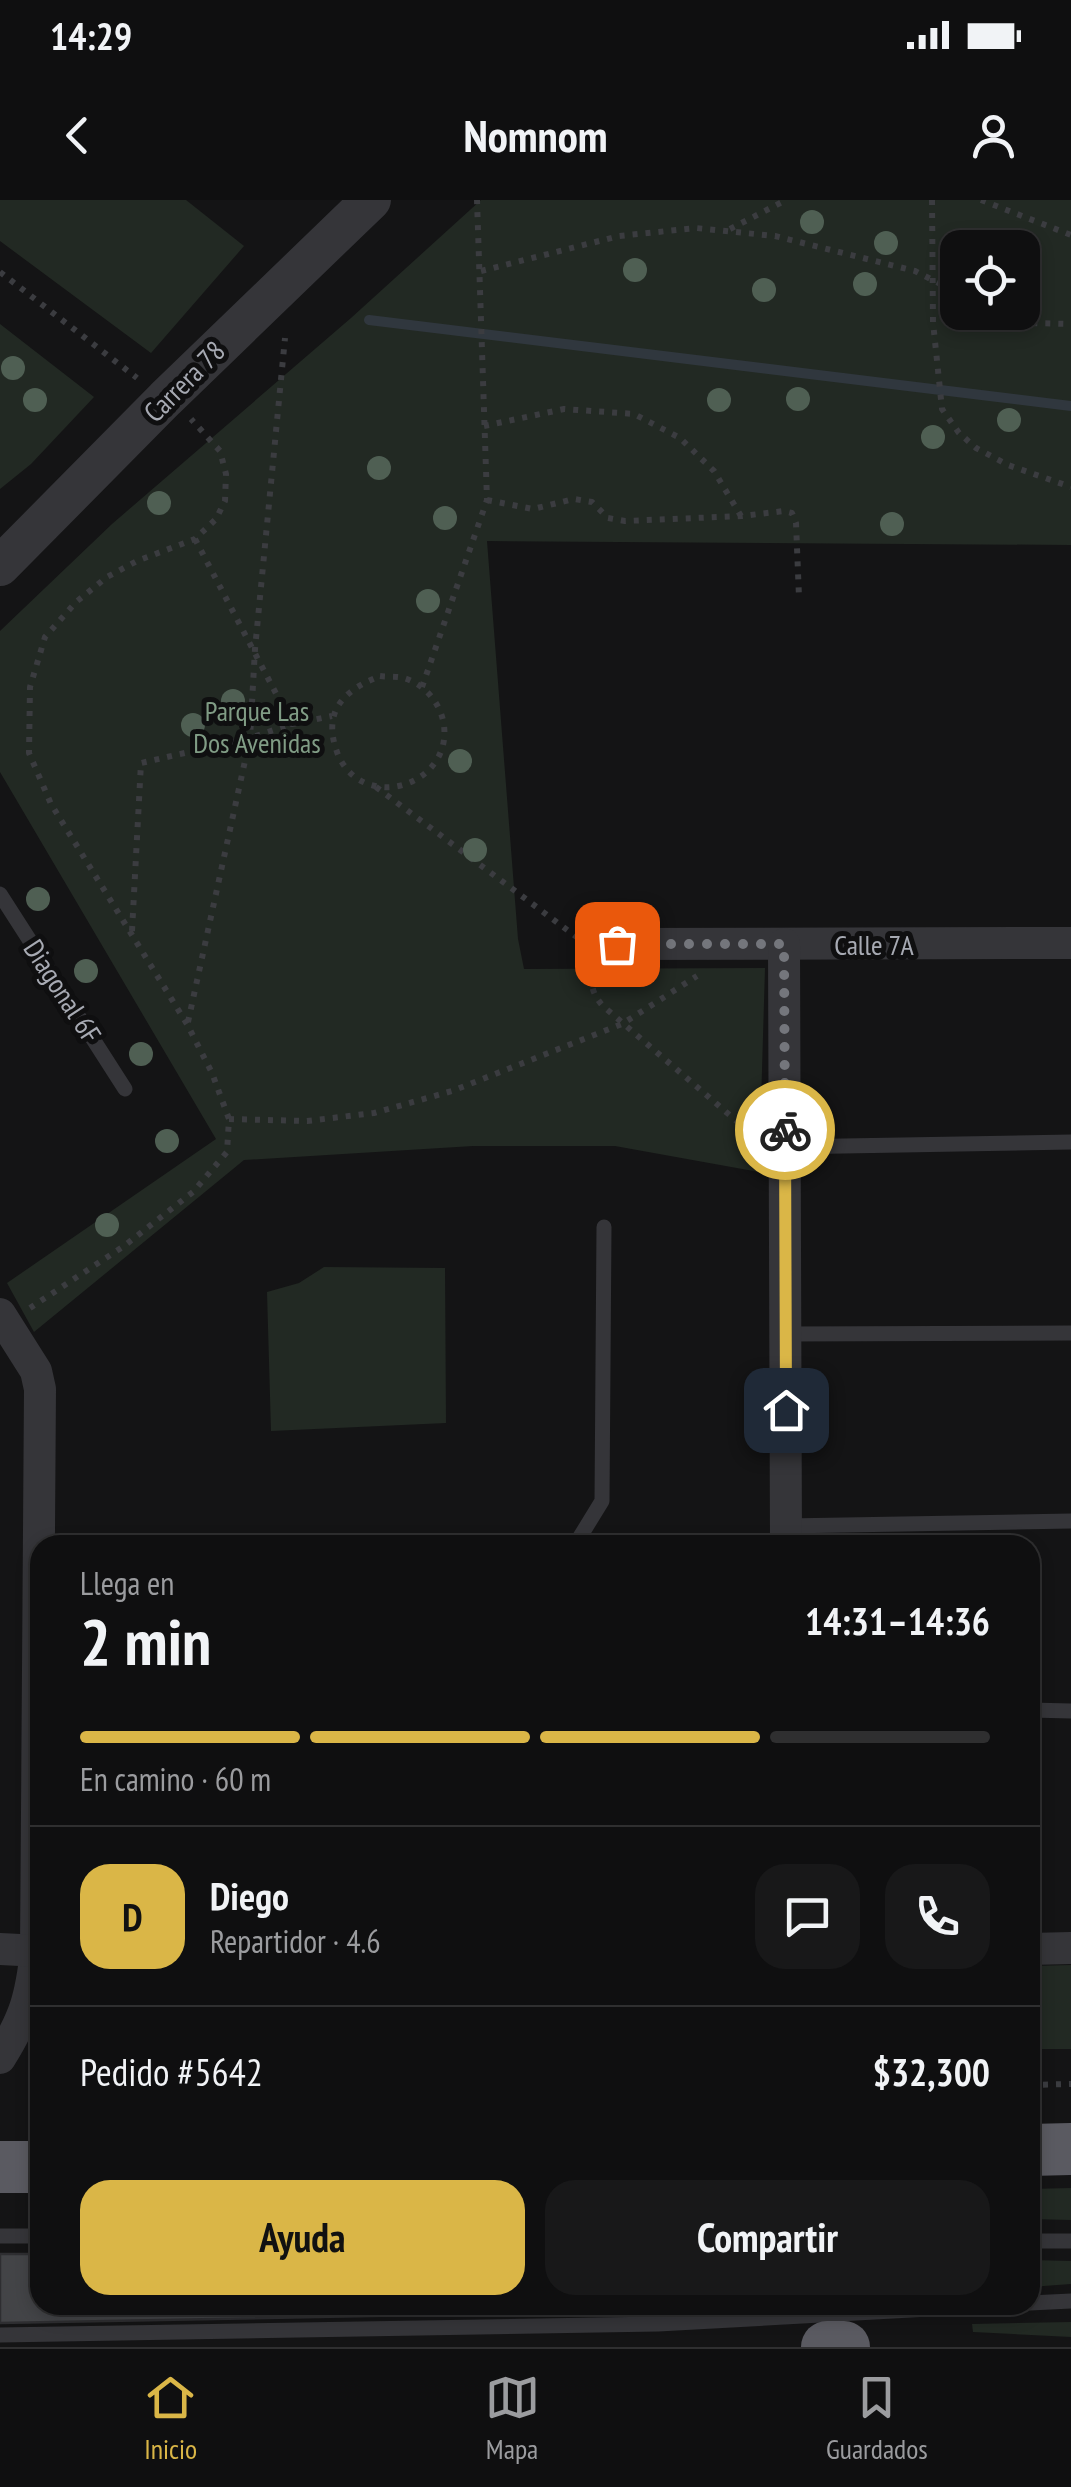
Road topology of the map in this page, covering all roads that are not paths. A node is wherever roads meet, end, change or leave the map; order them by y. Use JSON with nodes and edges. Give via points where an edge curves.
{"nodes":[{"id":1,"x":371,"y":200,"type":"edge"},
{"id":2,"x":0,"y":566,"type":"edge"},
{"id":3,"x":0,"y":894,"type":"edge"},
{"id":4,"x":1071,"y":943,"type":"edge"},
{"id":5,"x":617,"y":944,"type":"dead end"},
{"id":6,"x":784,"y":944,"type":"junction"},
{"id":7,"x":125,"y":1089,"type":"dead end"},
{"id":8,"x":1071,"y":1142,"type":"edge"},
{"id":9,"x":785,"y":1147,"type":"junction"},
{"id":10,"x":604,"y":1227,"type":"dead end"},
{"id":11,"x":3,"y":1319,"type":"edge"},
{"id":12,"x":1071,"y":1333,"type":"edge"},
{"id":13,"x":786,"y":1334,"type":"junction"},
{"id":14,"x":1071,"y":1521,"type":"edge"},
{"id":15,"x":40,"y":1535,"type":"edge"},
{"id":16,"x":582,"y":1535,"type":"edge"},
{"id":17,"x":786,"y":1535,"type":"edge"},
{"id":18,"x":1040,"y":1710,"type":"edge"},
{"id":19,"x":1071,"y":1711,"type":"edge"},
{"id":20,"x":1071,"y":1948,"type":"edge"},
{"id":21,"x":0,"y":1949,"type":"edge"},
{"id":22,"x":1040,"y":1949,"type":"edge"},
{"id":23,"x":30,"y":1951,"type":"edge"},
{"id":24,"x":30,"y":1995,"type":"edge"},
{"id":25,"x":3,"y":2049,"type":"edge"},
{"id":26,"x":1071,"y":2149,"type":"edge"},
{"id":27,"x":1040,"y":2150,"type":"edge"},
{"id":28,"x":30,"y":2167,"type":"edge"},
{"id":29,"x":0,"y":2168,"type":"edge"},
{"id":30,"x":0,"y":2236,"type":"edge"},
{"id":31,"x":30,"y":2236,"type":"edge"},
{"id":32,"x":1040,"y":2241,"type":"edge"},
{"id":33,"x":1071,"y":2241,"type":"edge"},
{"id":34,"x":1071,"y":2301,"type":"edge"},
{"id":35,"x":1040,"y":2303,"type":"edge"},
{"id":36,"x":820,"y":2315,"type":"edge"},
{"id":37,"x":0,"y":2335,"type":"edge"},
{"id":38,"x":826,"y":2347,"type":"edge"},
{"id":39,"x":844,"y":2347,"type":"edge"}],
"edges":[{"from":1,"to":2,"type":"street","name":"Carrera 78"},
{"from":3,"to":7,"type":"lane","name":"Diagonal 6F"},
{"from":4,"to":6,"type":"street","name":"Calle 7A"},
{"from":5,"to":6,"type":"street","name":"Calle 7A"},
{"from":6,"to":9,"type":"street"},
{"from":8,"to":9,"type":"lane"},
{"from":9,"to":13,"type":"street"},
{"from":10,"to":16,"type":"lane","via":[[602,1501]]},
{"from":11,"to":15,"type":"street","via":[[40,1389]]},
{"from":12,"to":13,"type":"lane"},
{"from":13,"to":17,"type":"street"},
{"from":14,"to":17,"type":"lane"},
{"from":18,"to":19,"type":"lane"},
{"from":20,"to":22,"type":"street"},
{"from":21,"to":23,"type":"street"},
{"from":24,"to":25,"type":"street"},
{"from":26,"to":27,"type":"highway"},
{"from":28,"to":29,"type":"highway"},
{"from":30,"to":31,"type":"lane"},
{"from":32,"to":33,"type":"lane"},
{"from":34,"to":35,"type":"lane"},
{"from":36,"to":37,"type":"lane","via":[[658,2324]]},
{"from":38,"to":39,"type":"highway"}]}
